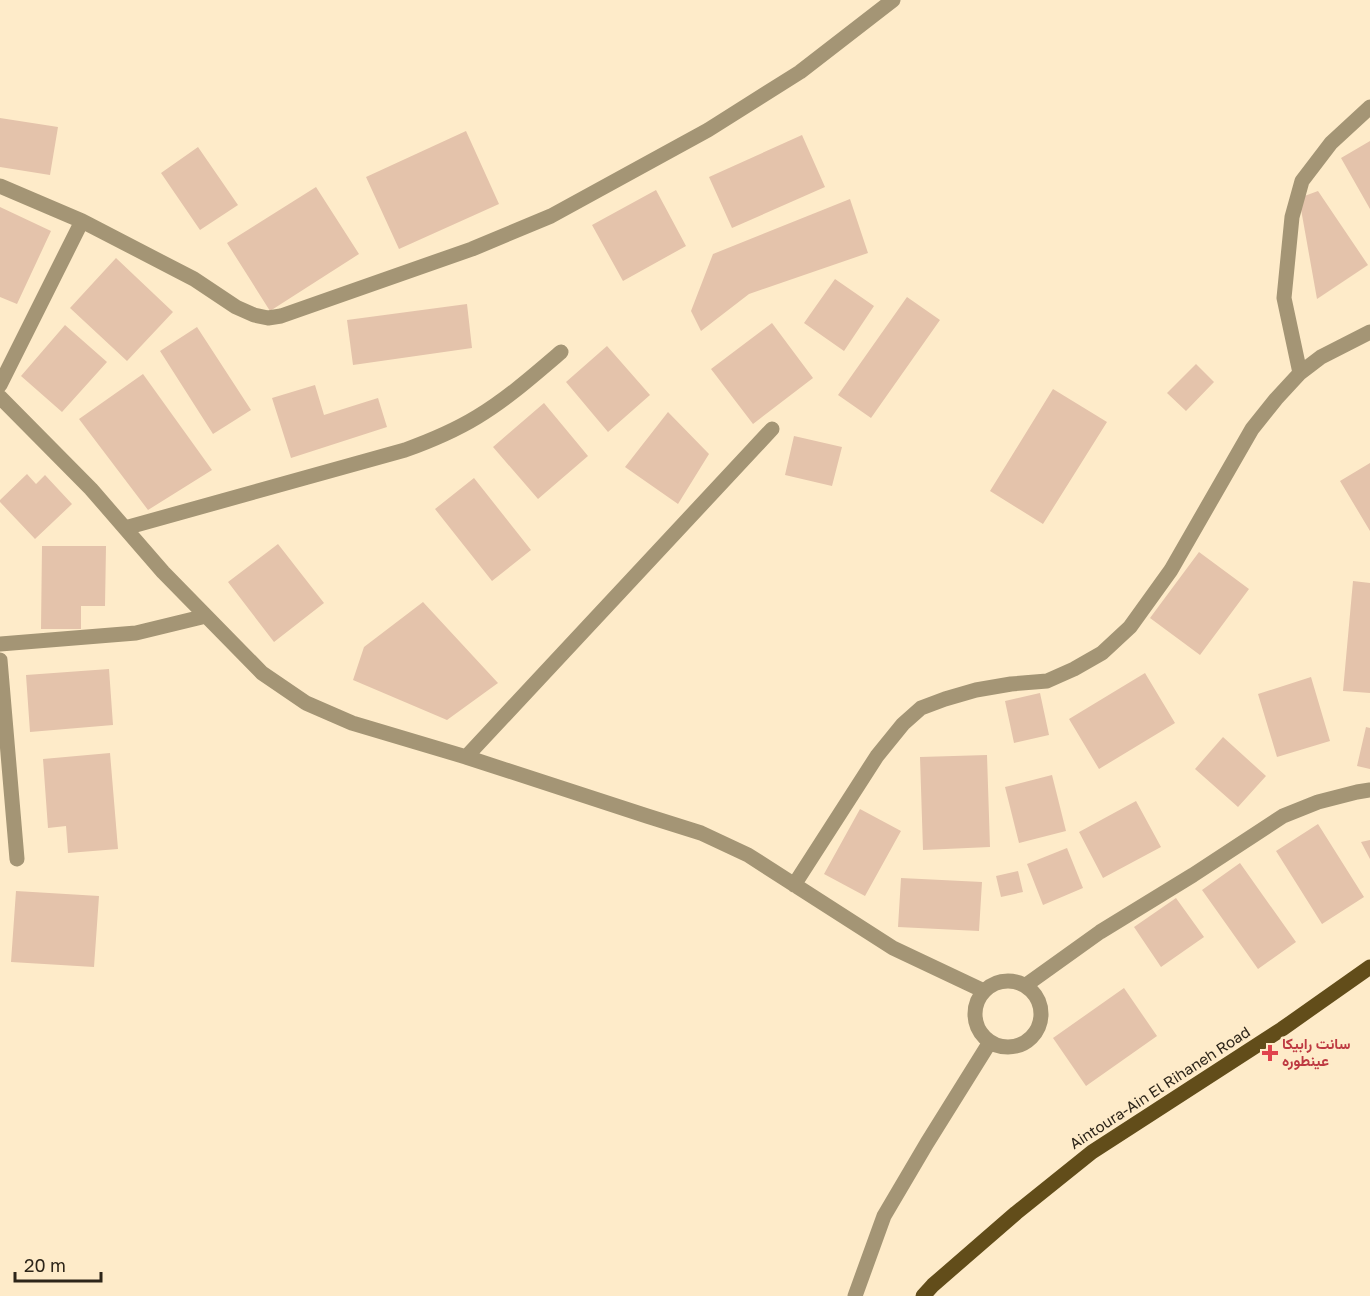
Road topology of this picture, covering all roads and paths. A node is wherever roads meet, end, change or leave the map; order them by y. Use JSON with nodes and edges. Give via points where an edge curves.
{"nodes":[{"id":1,"x":893,"y":0,"type":"edge"},
{"id":2,"x":1370,"y":107,"type":"edge"},
{"id":3,"x":0,"y":186,"type":"edge"},
{"id":4,"x":82,"y":221,"type":"junction"},
{"id":5,"x":1370,"y":332,"type":"edge"},
{"id":6,"x":561,"y":352,"type":"dead end"},
{"id":7,"x":1300,"y":373,"type":"junction"},
{"id":8,"x":0,"y":385,"type":"edge"},
{"id":9,"x":0,"y":397,"type":"edge"},
{"id":10,"x":772,"y":429,"type":"dead end"},
{"id":11,"x":125,"y":528,"type":"junction"},
{"id":12,"x":206,"y":616,"type":"junction"},
{"id":13,"x":0,"y":644,"type":"edge"},
{"id":14,"x":0,"y":660,"type":"edge"},
{"id":15,"x":466,"y":757,"type":"junction"},
{"id":16,"x":1370,"y":790,"type":"edge"},
{"id":17,"x":17,"y":859,"type":"dead end"},
{"id":18,"x":794,"y":885,"type":"junction"},
{"id":19,"x":1370,"y":967,"type":"edge"},
{"id":20,"x":1026,"y":986,"type":"junction"},
{"id":21,"x":984,"y":991,"type":"junction"},
{"id":22,"x":990,"y":1041,"type":"junction"},
{"id":23,"x":855,"y":1296,"type":"edge"},
{"id":24,"x":923,"y":1296,"type":"edge"}],
"edges":[{"from":1,"to":4,"type":"street","via":[[800,72],[745,107],[551,216],[472,249],[281,316],[268,318],[236,307],[194,279]]},
{"from":2,"to":7,"type":"street","via":[[1331,143],[1302,181],[1292,217],[1284,298]]},
{"from":3,"to":4,"type":"street"},
{"from":4,"to":8,"type":"street"},
{"from":5,"to":7,"type":"street","via":[[1321,357]]},
{"from":6,"to":11,"type":"street","via":[[478,417],[432,440]]},
{"from":7,"to":18,"type":"street","via":[[1252,429],[1171,570],[1130,627],[1102,653],[1047,681],[976,690],[921,708],[877,756]]},
{"from":9,"to":11,"type":"street"},
{"from":10,"to":15,"type":"street"},
{"from":11,"to":12,"type":"street"},
{"from":12,"to":13,"type":"street","via":[[136,633]]},
{"from":12,"to":15,"type":"street","via":[[262,673],[306,703],[352,723]]},
{"from":14,"to":17,"type":"street"},
{"from":15,"to":18,"type":"street","via":[[701,833],[747,855]]},
{"from":16,"to":20,"type":"street","via":[[1318,802],[1283,816],[1100,932]]},
{"from":18,"to":21,"type":"street","via":[[893,948]]},
{"from":19,"to":24,"type":"main road","name":"Aintoura-Ain El Rihaneh Road","via":[[1092,1152]]},
{"from":20,"to":21,"type":"street","via":[[1004,981]]},
{"from":20,"to":22,"type":"street","via":[[1035,993],[1042,1015],[1033,1036],[1012,1047]]},
{"from":21,"to":22,"type":"street","via":[[975,1012],[982,1034]]},
{"from":22,"to":23,"type":"street","via":[[884,1216]]}]}
